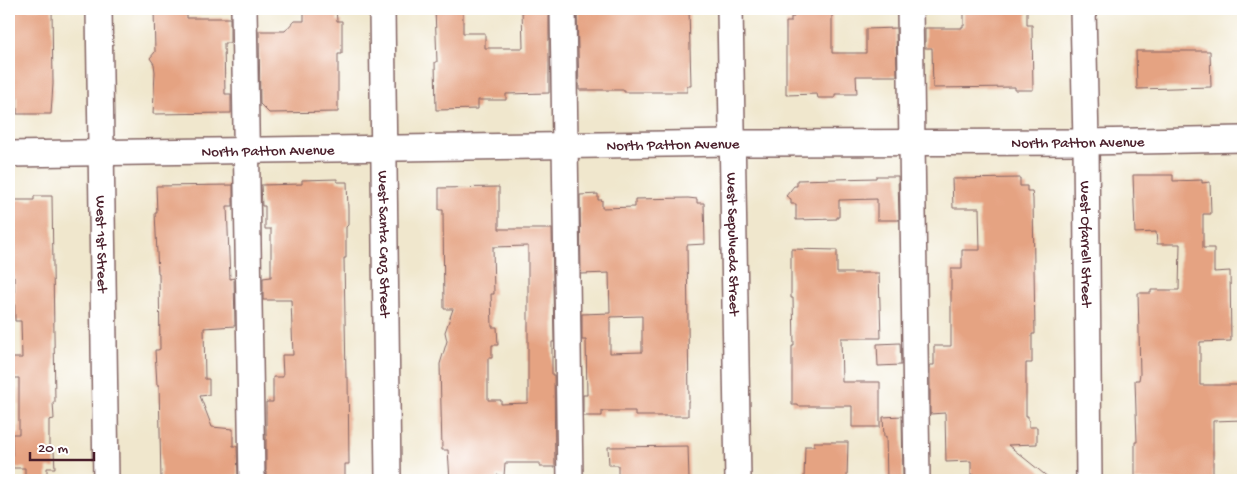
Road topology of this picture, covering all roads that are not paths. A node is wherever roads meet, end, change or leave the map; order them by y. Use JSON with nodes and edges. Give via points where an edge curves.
{"nodes":[{"id":1,"x":99,"y":9,"type":"edge"},
{"id":2,"x":244,"y":9,"type":"edge"},
{"id":3,"x":382,"y":9,"type":"edge"},
{"id":4,"x":563,"y":9,"type":"edge"},
{"id":5,"x":730,"y":9,"type":"edge"},
{"id":6,"x":910,"y":9,"type":"edge"},
{"id":7,"x":1083,"y":9,"type":"edge"},
{"id":8,"x":1243,"y":139,"type":"edge"},
{"id":9,"x":912,"y":142,"type":"junction"},
{"id":10,"x":1086,"y":142,"type":"junction"},
{"id":11,"x":732,"y":143,"type":"junction"},
{"id":12,"x":566,"y":145,"type":"junction"},
{"id":13,"x":385,"y":148,"type":"junction"},
{"id":14,"x":245,"y":150,"type":"junction"},
{"id":15,"x":102,"y":153,"type":"junction"},
{"id":16,"x":9,"y":154,"type":"edge"},
{"id":17,"x":106,"y":480,"type":"edge"},
{"id":18,"x":252,"y":480,"type":"edge"},
{"id":19,"x":388,"y":480,"type":"edge"},
{"id":20,"x":570,"y":480,"type":"edge"},
{"id":21,"x":738,"y":480,"type":"edge"},
{"id":22,"x":917,"y":480,"type":"edge"},
{"id":23,"x":1089,"y":480,"type":"edge"}],
"edges":[{"from":1,"to":15,"type":"street","name":"West 1st Street"},
{"from":2,"to":14,"type":"street"},
{"from":3,"to":13,"type":"street","name":"West Santa Cruz Street"},
{"from":4,"to":12,"type":"street"},
{"from":5,"to":11,"type":"street","name":"West Sepulveda Street"},
{"from":6,"to":9,"type":"street"},
{"from":7,"to":10,"type":"street","name":"West Ofarrell Street"},
{"from":8,"to":10,"type":"street","name":"North Patton Avenue"},
{"from":9,"to":10,"type":"street","name":"North Patton Avenue"},
{"from":9,"to":11,"type":"street","name":"North Patton Avenue"},
{"from":9,"to":22,"type":"street"},
{"from":10,"to":23,"type":"street","name":"West Ofarrell Street"},
{"from":11,"to":12,"type":"street","name":"North Patton Avenue"},
{"from":11,"to":21,"type":"street","name":"West Sepulveda Street"},
{"from":12,"to":13,"type":"street","name":"North Patton Avenue"},
{"from":12,"to":20,"type":"street"},
{"from":13,"to":14,"type":"street","name":"North Patton Avenue"},
{"from":13,"to":19,"type":"street","name":"West Santa Cruz Street"},
{"from":14,"to":15,"type":"street","name":"North Patton Avenue"},
{"from":14,"to":18,"type":"street"},
{"from":15,"to":16,"type":"street","name":"North Patton Avenue"},
{"from":15,"to":17,"type":"street","name":"West 1st Street"}]}
